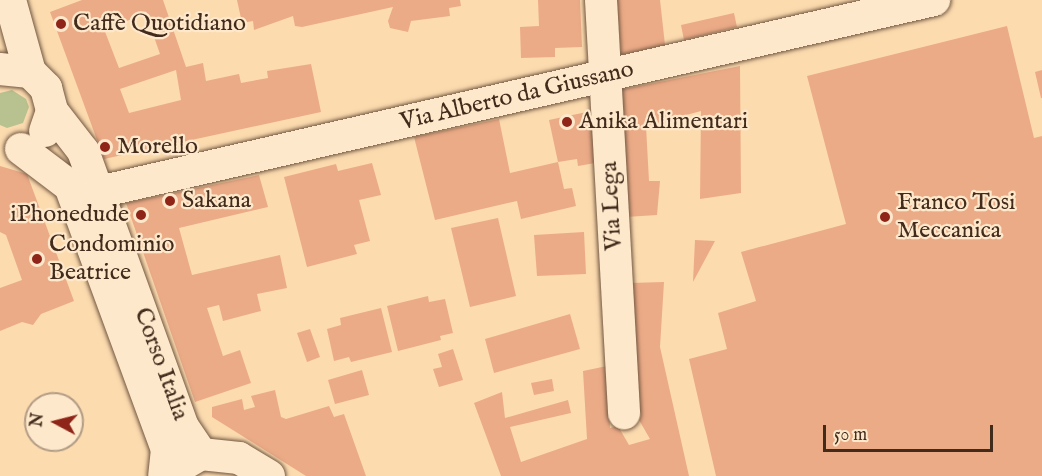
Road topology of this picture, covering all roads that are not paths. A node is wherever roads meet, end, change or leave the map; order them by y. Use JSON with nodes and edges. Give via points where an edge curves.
{"nodes":[{"id":1,"x":8,"y":0,"type":"edge"},
{"id":2,"x":601,"y":0,"type":"edge"},
{"id":3,"x":934,"y":0,"type":"edge"},
{"id":4,"x":0,"y":32,"type":"edge"},
{"id":5,"x":15,"y":70,"type":"edge"},
{"id":6,"x":604,"y":75,"type":"junction"},
{"id":7,"x":52,"y":111,"type":"junction"},
{"id":8,"x":10,"y":149,"type":"edge"},
{"id":9,"x":99,"y":192,"type":"junction"},
{"id":10,"x":624,"y":413,"type":"dead end"},
{"id":11,"x":201,"y":454,"type":"junction"},
{"id":12,"x":165,"y":476,"type":"edge"},
{"id":13,"x":268,"y":476,"type":"edge"}],
"edges":[{"from":1,"to":4,"type":"street"},
{"from":1,"to":5,"type":"street"},
{"from":2,"to":6,"type":"street","name":"Via Lega"},
{"from":3,"to":6,"type":"street","name":"Via Alberto da Giussano"},
{"from":5,"to":7,"type":"street","name":"Corso Italia","via":[[46,88]]},
{"from":6,"to":9,"type":"street","name":"Via Alberto da Giussano"},
{"from":6,"to":10,"type":"street","name":"Via Lega"},
{"from":7,"to":8,"type":"street","via":[[42,135]]},
{"from":7,"to":9,"type":"street","name":"Corso Italia","via":[[83,151]]},
{"from":8,"to":12,"type":"street","name":"Corso Italia","via":[[70,186],[167,449]]},
{"from":9,"to":11,"type":"street","name":"Corso Italia","via":[[183,427]]},
{"from":11,"to":12,"type":"street"},
{"from":11,"to":13,"type":"street","via":[[239,458]]}]}
